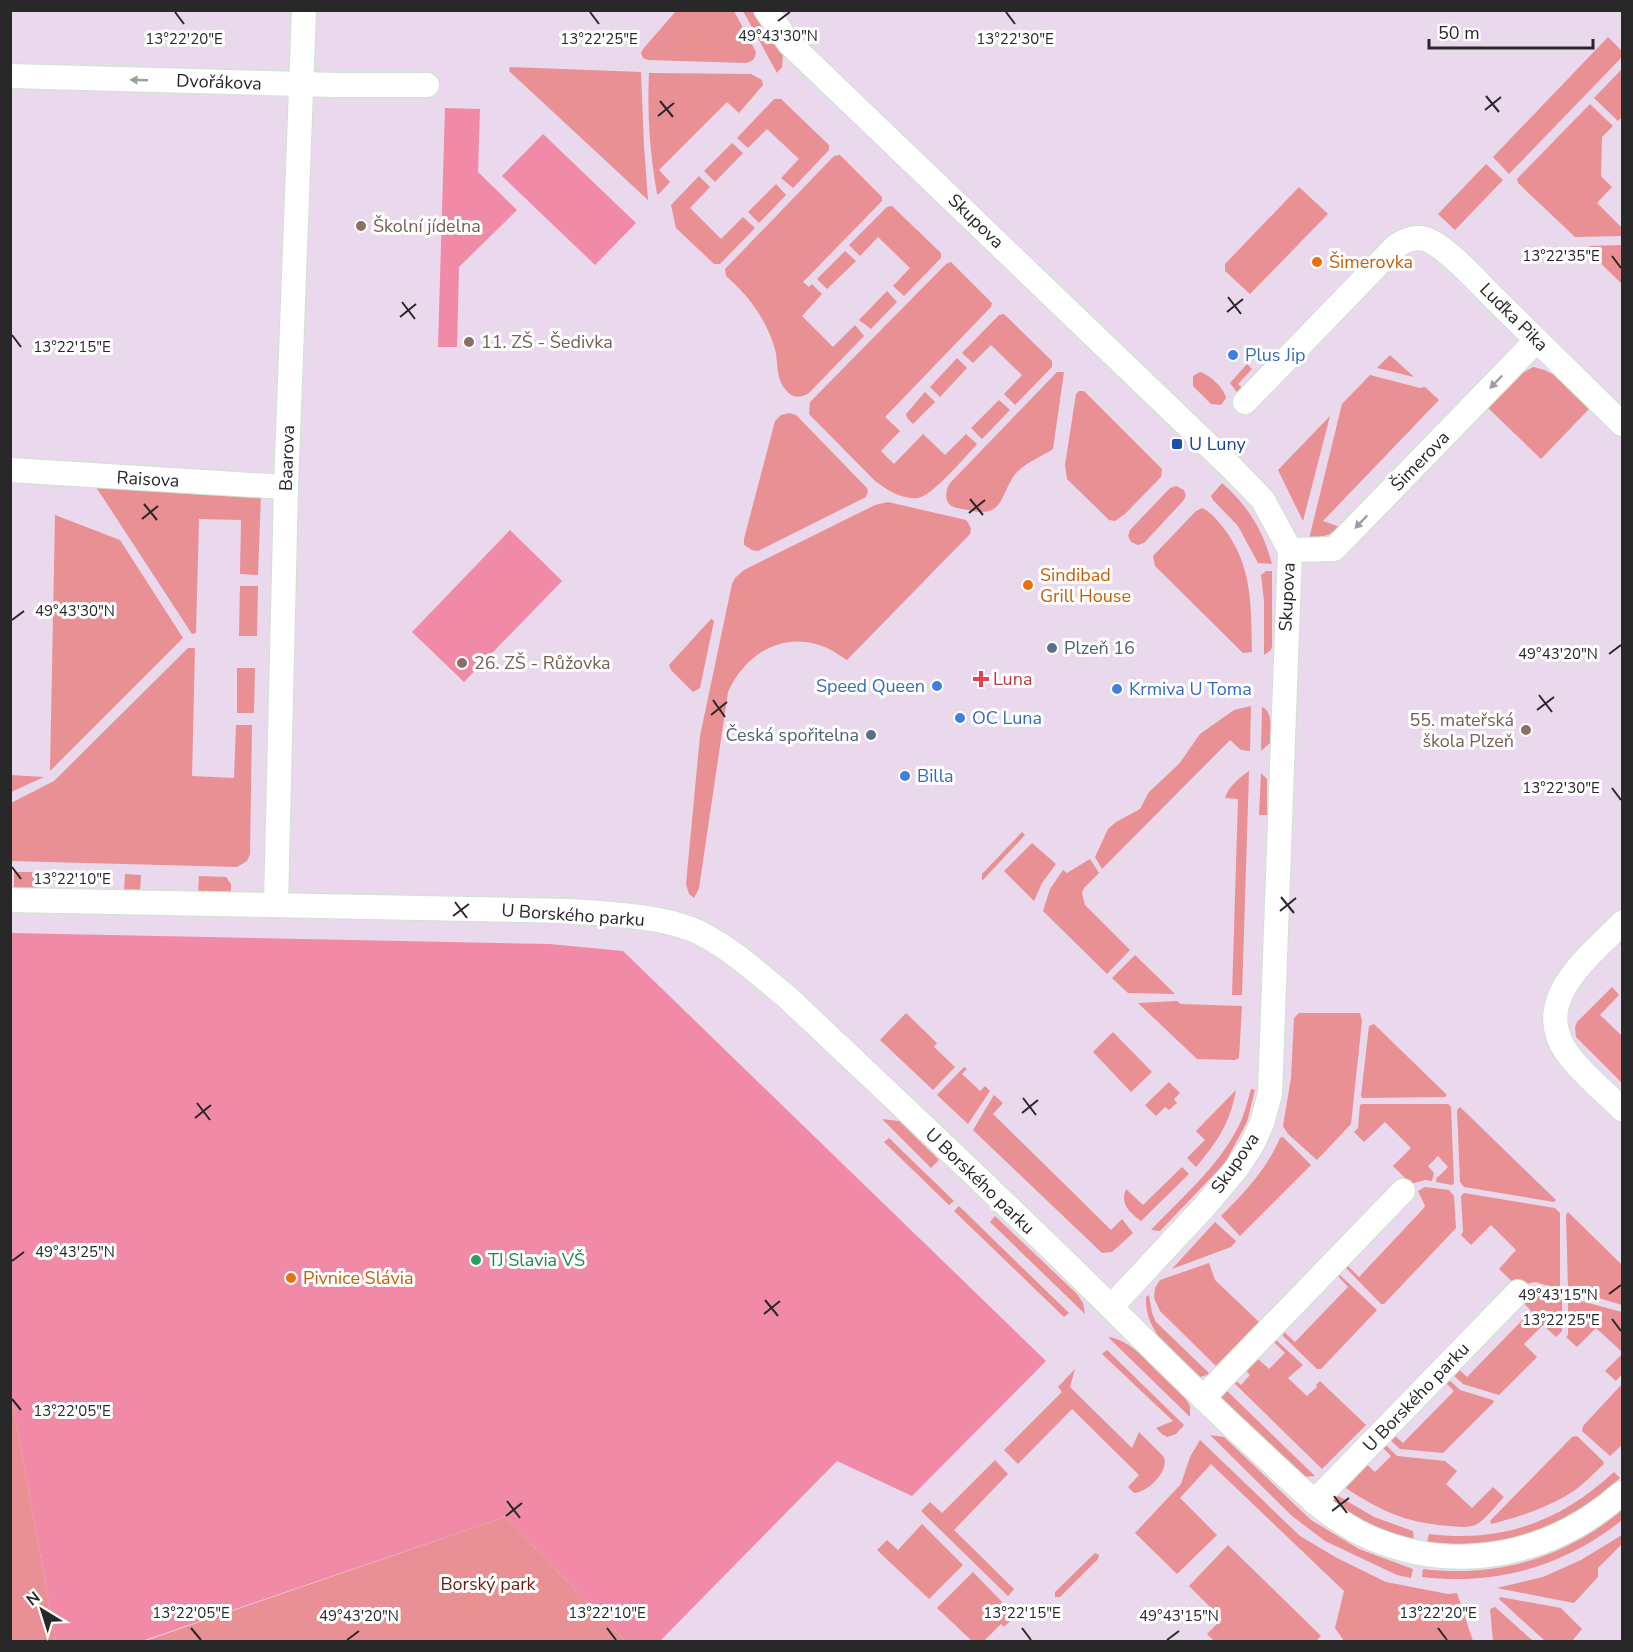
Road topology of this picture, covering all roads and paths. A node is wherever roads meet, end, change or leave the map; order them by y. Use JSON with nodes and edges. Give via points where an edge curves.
{"nodes":[{"id":1,"x":304,"y":10,"type":"edge"},
{"id":2,"x":766,"y":10,"type":"edge"},
{"id":3,"x":10,"y":76,"type":"edge"},
{"id":4,"x":302,"y":84,"type":"junction"},
{"id":5,"x":427,"y":85,"type":"dead end"},
{"id":6,"x":1537,"y":340,"type":"junction"},
{"id":7,"x":1245,"y":402,"type":"dead end"},
{"id":8,"x":1623,"y":424,"type":"edge"},
{"id":9,"x":10,"y":470,"type":"edge"},
{"id":10,"x":286,"y":487,"type":"junction"},
{"id":11,"x":1290,"y":550,"type":"junction"},
{"id":12,"x":10,"y":900,"type":"edge"},
{"id":13,"x":276,"y":905,"type":"junction"},
{"id":14,"x":1623,"y":923,"type":"edge"},
{"id":15,"x":1623,"y":1109,"type":"edge"},
{"id":16,"x":1403,"y":1191,"type":"dead end"},
{"id":17,"x":1518,"y":1292,"type":"dead end"},
{"id":18,"x":1111,"y":1307,"type":"junction"},
{"id":19,"x":1203,"y":1398,"type":"junction"},
{"id":20,"x":1623,"y":1493,"type":"edge"},
{"id":21,"x":1314,"y":1502,"type":"junction"}],
"edges":[{"from":1,"to":4,"type":"street","name":"Baarova"},
{"from":2,"to":11,"type":"street","name":"Skupova","via":[[789,43],[1247,483],[1263,500]]},
{"from":4,"to":3,"type":"street","name":"Dvořákova","one_way":true},
{"from":4,"to":5,"type":"street","name":"Dvořákova"},
{"from":4,"to":10,"type":"street","name":"Baarova"},
{"from":6,"to":7,"type":"street","name":"Luďka Pika","via":[[1437,245],[1416,238],[1406,240]]},
{"from":6,"to":8,"type":"street","name":"Luďka Pika"},
{"from":6,"to":11,"type":"street","name":"Šimerova","one_way":true,"via":[[1334,549]]},
{"from":9,"to":10,"type":"street","name":"Raisova"},
{"from":10,"to":13,"type":"street","name":"Baarova"},
{"from":11,"to":18,"type":"street","name":"Skupova","via":[[1270,1094],[1262,1123],[1236,1169]]},
{"from":12,"to":13,"type":"street","name":"U Borského parku"},
{"from":13,"to":18,"type":"street","name":"U Borského parku","via":[[571,911],[622,915],[701,933],[787,997]]},
{"from":14,"to":15,"type":"street","via":[[1565,984],[1555,1019],[1567,1053]]},
{"from":16,"to":19,"type":"street"},
{"from":17,"to":21,"type":"street","name":"U Borského parku"},
{"from":18,"to":19,"type":"street","name":"U Borského parku"},
{"from":19,"to":21,"type":"street","name":"U Borského parku"},
{"from":20,"to":21,"type":"street","name":"U Borského parku","via":[[1568,1532],[1527,1548],[1491,1556],[1448,1557],[1410,1551],[1346,1525]]}]}
